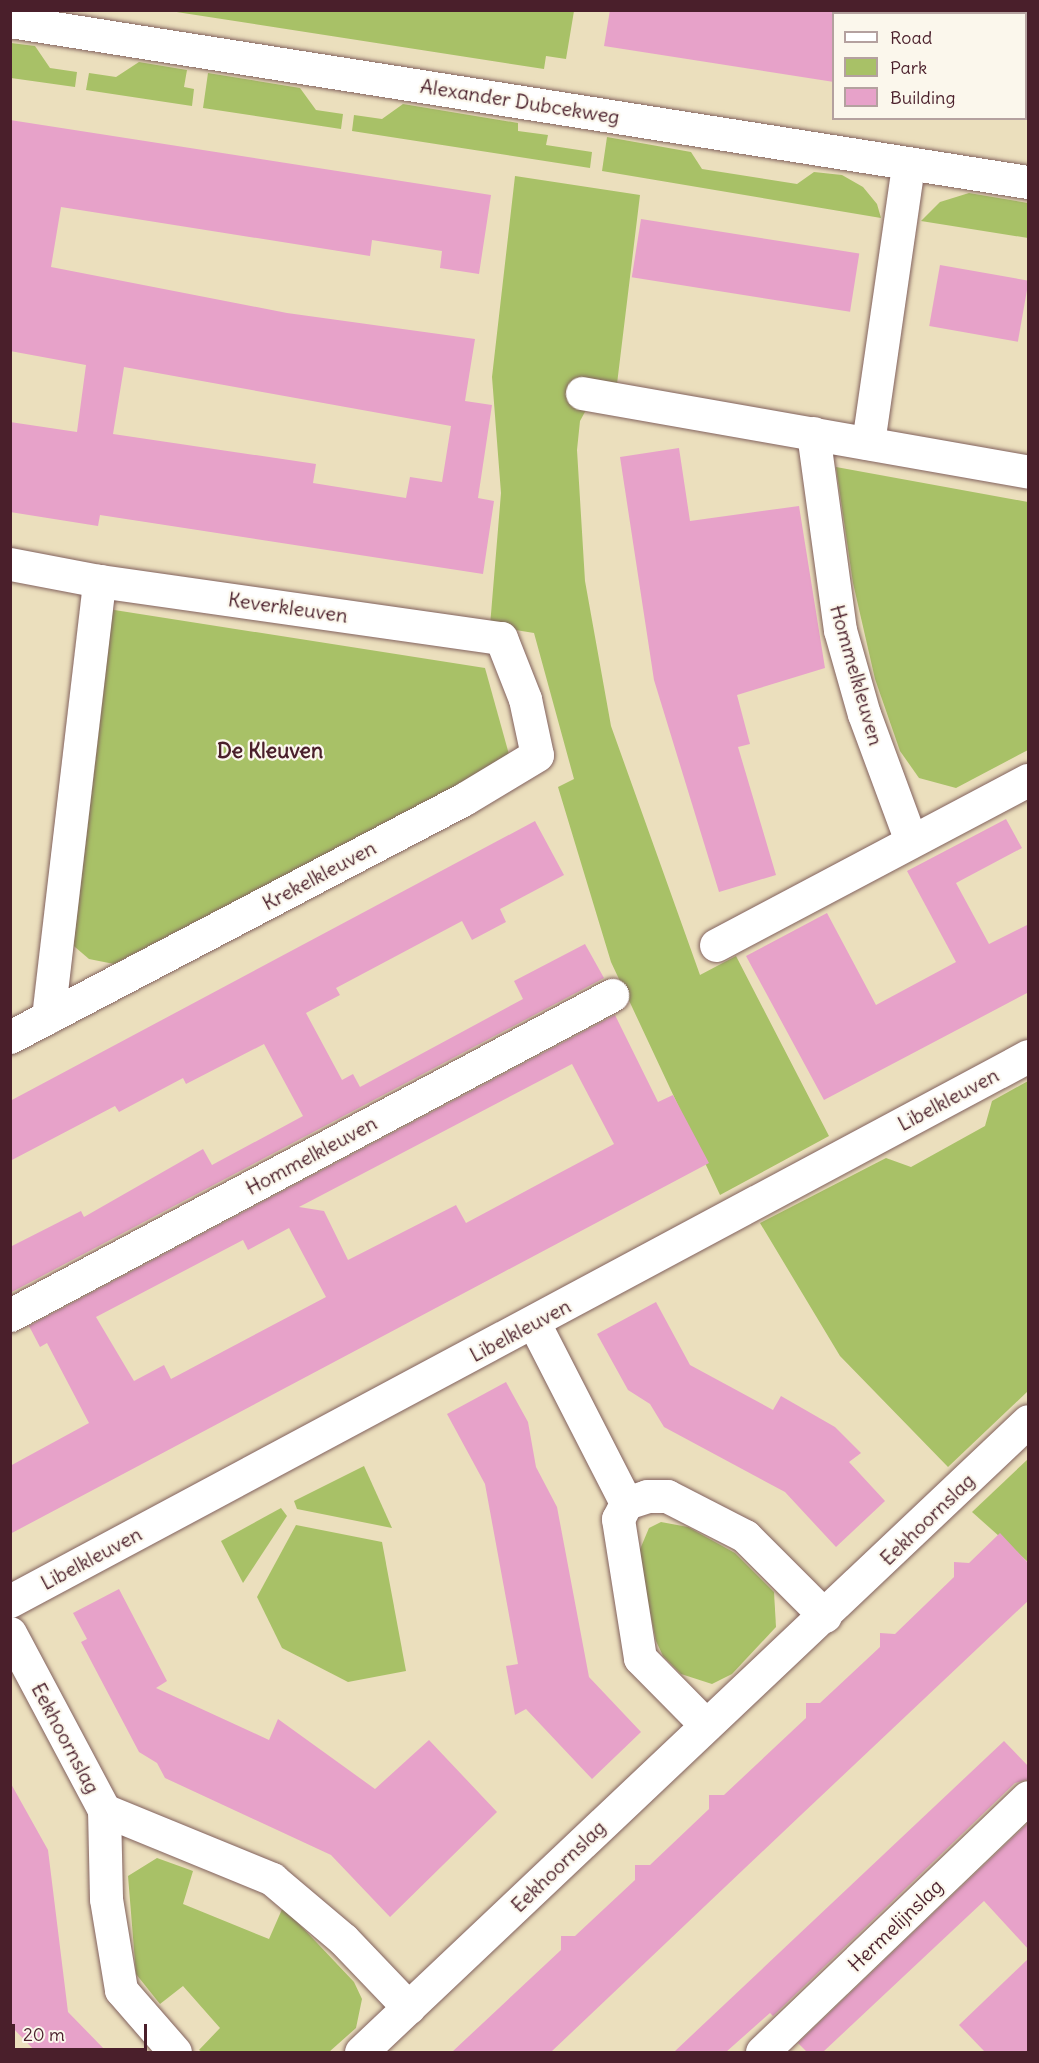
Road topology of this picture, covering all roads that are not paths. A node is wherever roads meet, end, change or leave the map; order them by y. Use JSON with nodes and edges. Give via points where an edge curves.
{"nodes":[{"id":1,"x":63,"y":20,"type":"edge"},
{"id":2,"x":10,"y":21,"type":"edge"},
{"id":3,"x":908,"y":164,"type":"junction"},
{"id":4,"x":1029,"y":182,"type":"edge"},
{"id":5,"x":582,"y":393,"type":"dead end"},
{"id":6,"x":813,"y":433,"type":"junction"},
{"id":7,"x":868,"y":443,"type":"junction"},
{"id":8,"x":1029,"y":472,"type":"edge"},
{"id":9,"x":10,"y":564,"type":"edge"},
{"id":10,"x":99,"y":580,"type":"junction"},
{"id":11,"x":525,"y":699,"type":"joint"},
{"id":12,"x":1029,"y":780,"type":"edge"},
{"id":13,"x":911,"y":841,"type":"junction"},
{"id":14,"x":716,"y":945,"type":"dead end"},
{"id":15,"x":612,"y":995,"type":"dead end"},
{"id":16,"x":48,"y":1017,"type":"junction"},
{"id":17,"x":10,"y":1037,"type":"edge"},
{"id":18,"x":1029,"y":1056,"type":"edge"},
{"id":19,"x":10,"y":1315,"type":"edge"},
{"id":20,"x":534,"y":1323,"type":"junction"},
{"id":21,"x":1029,"y":1421,"type":"edge"},
{"id":22,"x":626,"y":1503,"type":"junction"},
{"id":23,"x":10,"y":1601,"type":"edge"},
{"id":24,"x":825,"y":1616,"type":"junction"},
{"id":25,"x":10,"y":1633,"type":"edge"},
{"id":26,"x":706,"y":1725,"type":"junction"},
{"id":27,"x":1029,"y":1797,"type":"edge"},
{"id":28,"x":104,"y":1810,"type":"junction"},
{"id":29,"x":409,"y":2007,"type":"junction"},
{"id":30,"x":175,"y":2052,"type":"edge"},
{"id":31,"x":361,"y":2052,"type":"edge"},
{"id":32,"x":762,"y":2052,"type":"edge"}],
"edges":[{"from":1,"to":2,"type":"street","name":"Alexander Dubcekweg"},
{"from":1,"to":3,"type":"street","name":"Alexander Dubcekweg"},
{"from":3,"to":4,"type":"street","name":"Alexander Dubcekweg"},
{"from":3,"to":7,"type":"street"},
{"from":5,"to":6,"type":"street"},
{"from":6,"to":7,"type":"street"},
{"from":6,"to":13,"type":"street","name":"Hommelkleuven","via":[[840,630],[864,714]]},
{"from":7,"to":8,"type":"street"},
{"from":9,"to":10,"type":"street","name":"Keverkleuven"},
{"from":10,"to":11,"type":"street","name":"Keverkleuven","via":[[501,638]]},
{"from":10,"to":16,"type":"street"},
{"from":11,"to":16,"type":"street","name":"Krekelkleuven","via":[[537,755],[464,799]]},
{"from":12,"to":13,"type":"street"},
{"from":13,"to":14,"type":"street"},
{"from":15,"to":19,"type":"street","name":"Hommelkleuven"},
{"from":16,"to":17,"type":"street","name":"Krekelkleuven"},
{"from":18,"to":20,"type":"street","name":"Libelkleuven"},
{"from":20,"to":22,"type":"street"},
{"from":20,"to":23,"type":"street","name":"Libelkleuven"},
{"from":21,"to":24,"type":"street","name":"Eekhoornslag"},
{"from":22,"to":24,"type":"street","via":[[647,1496],[667,1496],[745,1536]]},
{"from":22,"to":26,"type":"street","via":[[618,1519],[640,1658]]},
{"from":24,"to":26,"type":"street","name":"Eekhoornslag"},
{"from":25,"to":28,"type":"street","name":"Eekhoornslag"},
{"from":26,"to":29,"type":"street","name":"Eekhoornslag"},
{"from":27,"to":32,"type":"street","name":"Hermelijnslag"},
{"from":28,"to":29,"type":"street","name":"Eekhoornslag","via":[[273,1879],[343,1939]]},
{"from":28,"to":30,"type":"street","name":"Eekhoornslag","via":[[106,1899],[120,1990]]},
{"from":29,"to":31,"type":"street","name":"Eekhoornslag"}]}
